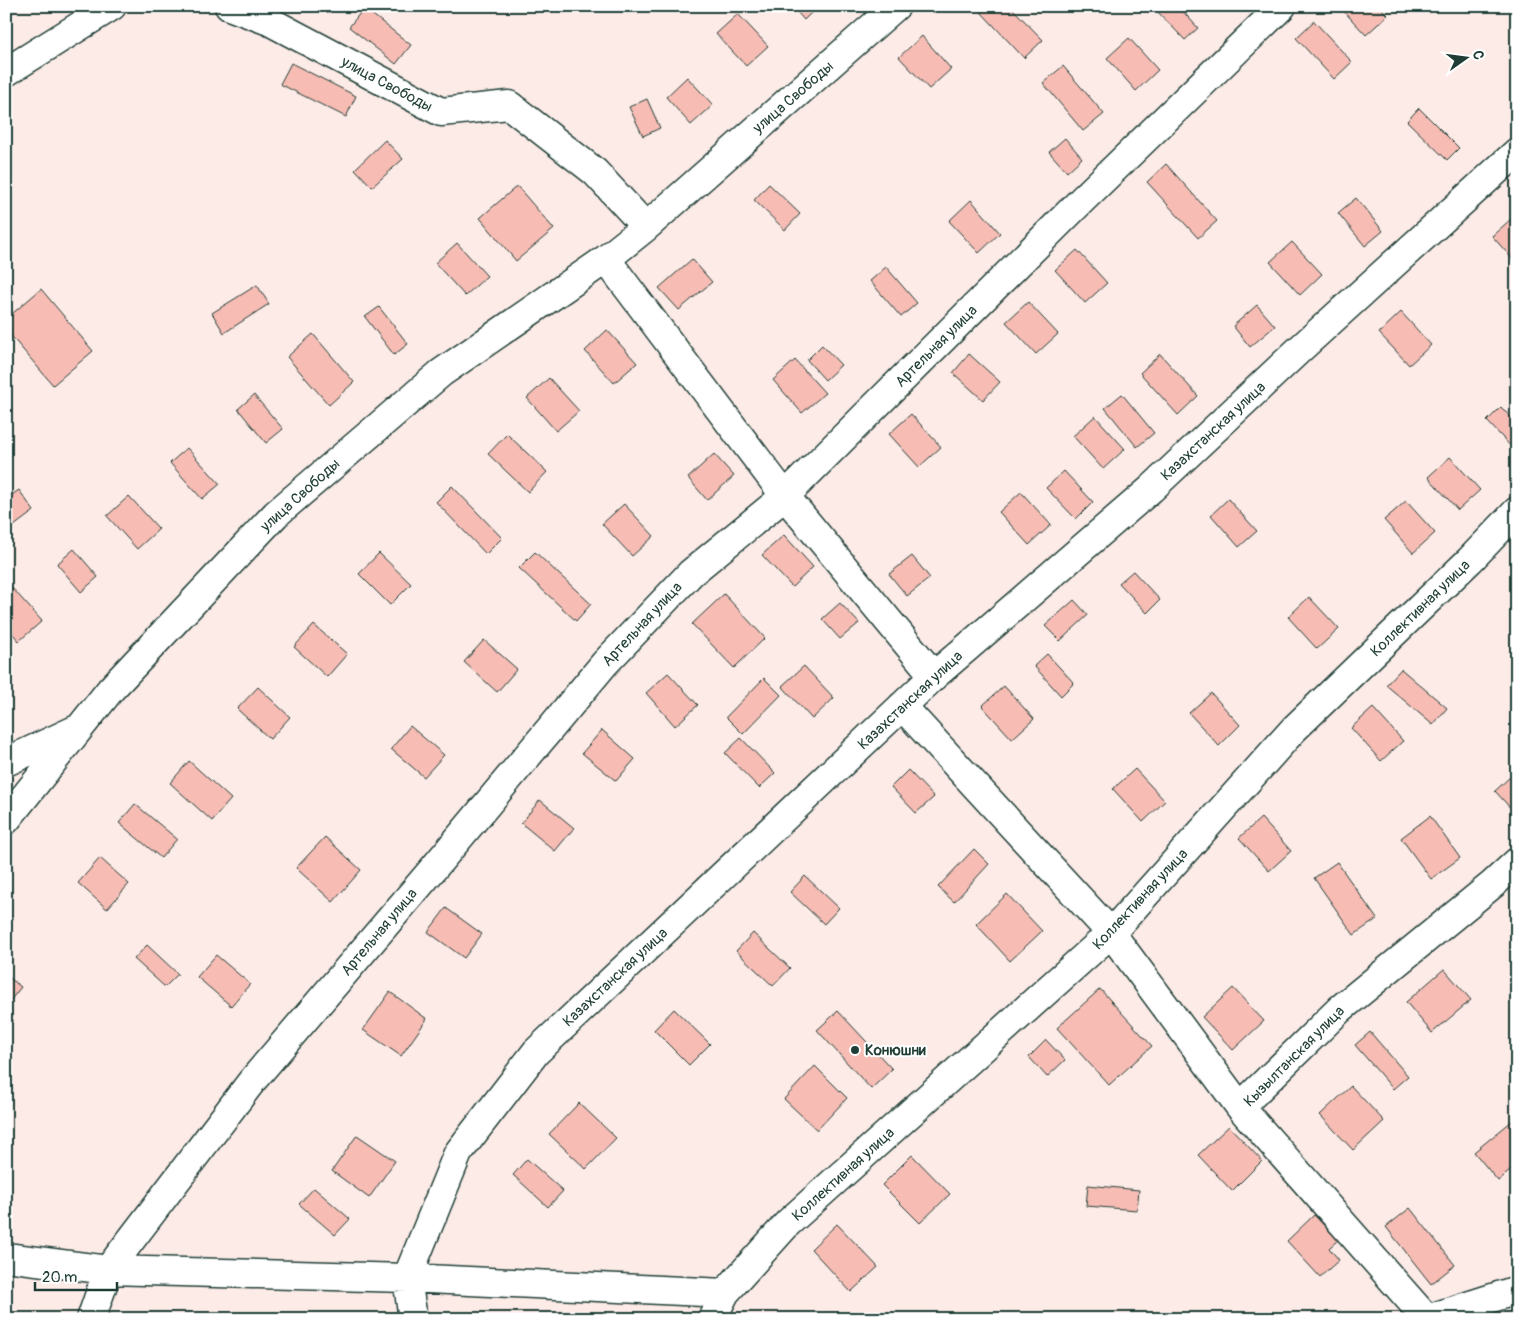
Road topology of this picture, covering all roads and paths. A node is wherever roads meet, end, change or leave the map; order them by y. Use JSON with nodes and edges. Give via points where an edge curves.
{"nodes":[{"id":1,"x":112,"y":6,"type":"edge"},
{"id":2,"x":229,"y":6,"type":"edge"},
{"id":3,"x":896,"y":6,"type":"edge"},
{"id":4,"x":1282,"y":6,"type":"edge"},
{"id":5,"x":6,"y":72,"type":"edge"},
{"id":6,"x":1517,"y":152,"type":"edge"},
{"id":7,"x":646,"y":227,"type":"junction"},
{"id":8,"x":606,"y":259,"type":"junction"},
{"id":9,"x":785,"y":496,"type":"junction"},
{"id":10,"x":1517,"y":511,"type":"edge"},
{"id":11,"x":934,"y":676,"type":"junction"},
{"id":12,"x":902,"y":706,"type":"junction"},
{"id":13,"x":80,"y":727,"type":"junction"},
{"id":14,"x":6,"y":762,"type":"edge"},
{"id":15,"x":6,"y":820,"type":"edge"},
{"id":16,"x":1517,"y":862,"type":"edge"},
{"id":17,"x":1111,"y":933,"type":"junction"},
{"id":18,"x":1240,"y":1107,"type":"junction"},
{"id":19,"x":6,"y":1257,"type":"edge"},
{"id":20,"x":108,"y":1270,"type":"junction"},
{"id":21,"x":407,"y":1278,"type":"junction"},
{"id":22,"x":1517,"y":1290,"type":"edge"},
{"id":23,"x":724,"y":1293,"type":"junction"},
{"id":24,"x":91,"y":1319,"type":"edge"},
{"id":25,"x":414,"y":1319,"type":"edge"},
{"id":26,"x":712,"y":1319,"type":"edge"},
{"id":27,"x":1427,"y":1319,"type":"edge"}],
"edges":[{"from":1,"to":5,"type":"street"},
{"from":2,"to":7,"type":"street","name":"улица Свободы","via":[[270,21],[442,112],[509,105],[595,172]]},
{"from":3,"to":7,"type":"street","name":"улица Свободы"},
{"from":4,"to":9,"type":"street","name":"Артельная улица"},
{"from":6,"to":11,"type":"street","name":"Казахстанская улица","via":[[1151,489]]},
{"from":7,"to":8,"type":"street","name":"улица Свободы"},
{"from":8,"to":9,"type":"street"},
{"from":8,"to":13,"type":"street","name":"улица Свободы","via":[[441,373],[276,514],[111,689]]},
{"from":9,"to":11,"type":"street"},
{"from":9,"to":20,"type":"street","name":"Артельная улица","via":[[691,574],[605,663],[252,1081]]},
{"from":10,"to":17,"type":"street","name":"Коллективная улица","via":[[1294,729]]},
{"from":11,"to":12,"type":"street","name":"Казахстанская улица"},
{"from":12,"to":17,"type":"street"},
{"from":12,"to":21,"type":"street","name":"Казахстанская улица","via":[[536,1052],[458,1153]]},
{"from":13,"to":14,"type":"street"},
{"from":13,"to":15,"type":"street","name":"улица Свободы"},
{"from":16,"to":18,"type":"street","name":"Кызылтанская улица","via":[[1340,1009]]},
{"from":17,"to":18,"type":"street"},
{"from":17,"to":23,"type":"street","name":"Коллективная улица","via":[[788,1224]]},
{"from":18,"to":27,"type":"street","name":"Кызылтанская улица"},
{"from":19,"to":20,"type":"street"},
{"from":20,"to":21,"type":"street"},
{"from":20,"to":24,"type":"street","name":"Артельная улица"},
{"from":21,"to":23,"type":"street"},
{"from":21,"to":25,"type":"street"},
{"from":22,"to":27,"type":"street","name":"Кызылтанская улица"},
{"from":23,"to":26,"type":"street","name":"Коллективная улица"}]}
